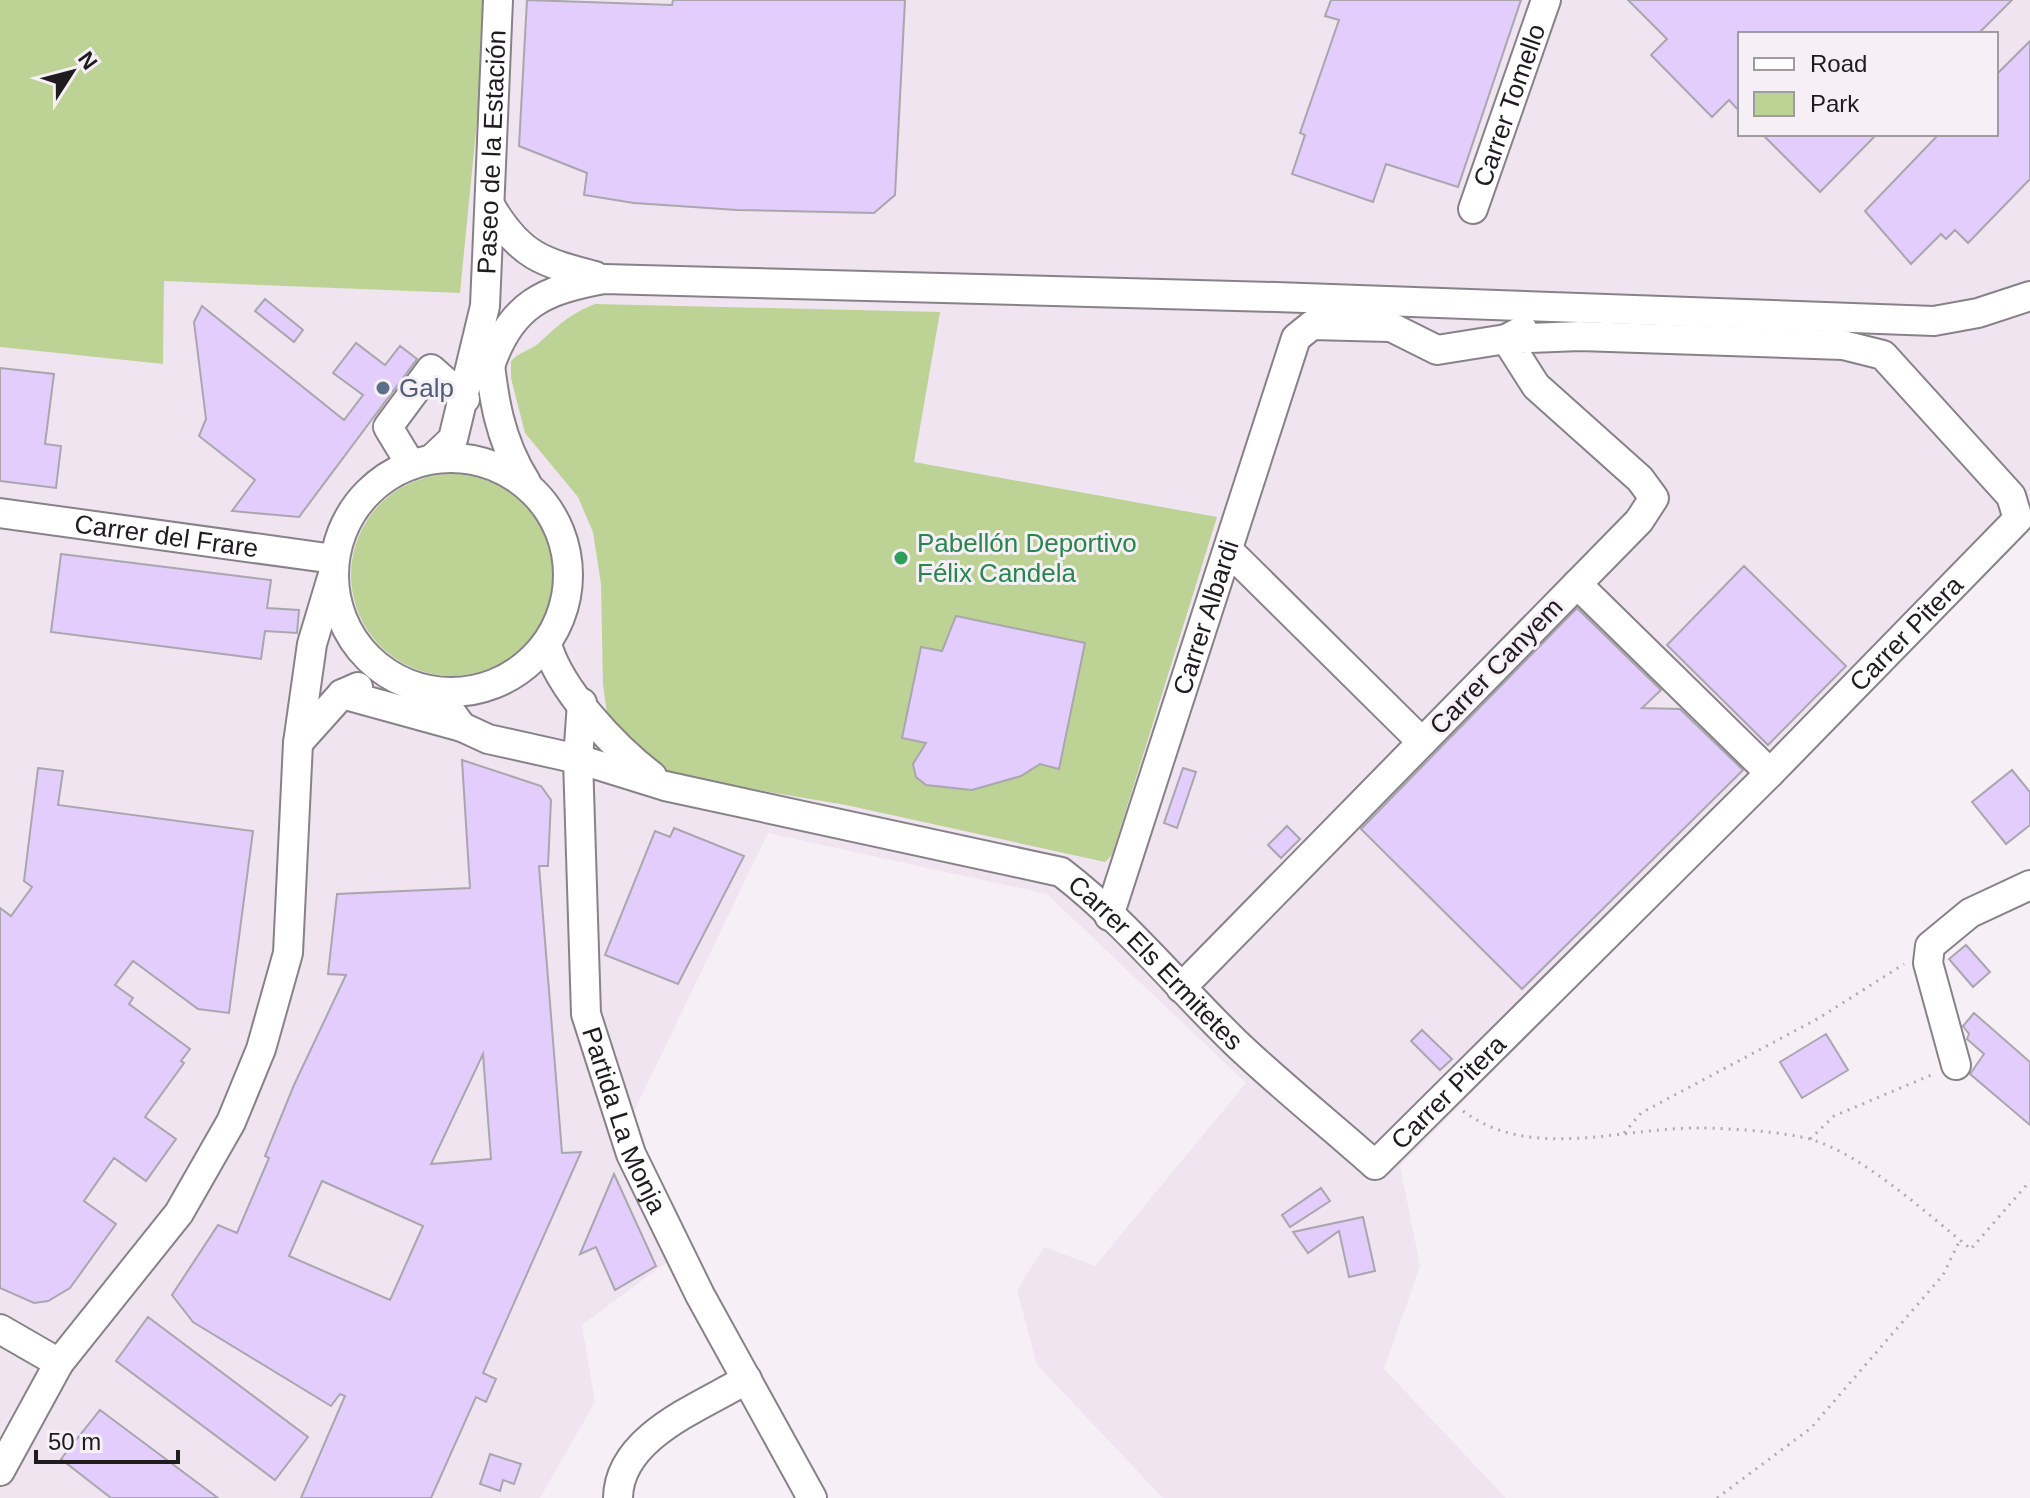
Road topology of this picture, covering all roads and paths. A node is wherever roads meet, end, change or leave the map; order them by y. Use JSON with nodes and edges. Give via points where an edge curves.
{"nodes":[{"id":1,"x":498,"y":0,"type":"edge"},
{"id":2,"x":1546,"y":0,"type":"edge"},
{"id":3,"x":491,"y":207,"type":"junction"},
{"id":4,"x":1473,"y":209,"type":"dead end"},
{"id":5,"x":522,"y":249,"type":"junction"},
{"id":6,"x":489,"y":257,"type":"junction"},
{"id":7,"x":604,"y":279,"type":"junction"},
{"id":8,"x":2030,"y":296,"type":"edge"},
{"id":9,"x":1339,"y":299,"type":"junction"},
{"id":10,"x":485,"y":306,"type":"junction"},
{"id":11,"x":1571,"y":307,"type":"junction"},
{"id":12,"x":1389,"y":327,"type":"junction"},
{"id":13,"x":1506,"y":339,"type":"junction"},
{"id":14,"x":490,"y":366,"type":"junction"},
{"id":15,"x":465,"y":399,"type":"junction"},
{"id":16,"x":422,"y":462,"type":"junction"},
{"id":17,"x":530,"y":489,"type":"junction"},
{"id":18,"x":0,"y":513,"type":"edge"},
{"id":19,"x":1230,"y":552,"type":"junction"},
{"id":20,"x":334,"y":566,"type":"junction"},
{"id":21,"x":1577,"y":584,"type":"junction"},
{"id":22,"x":547,"y":644,"type":"junction"},
{"id":23,"x":385,"y":673,"type":"junction"},
{"id":24,"x":436,"y":692,"type":"junction"},
{"id":25,"x":342,"y":694,"type":"junction"},
{"id":26,"x":582,"y":703,"type":"junction"},
{"id":27,"x":462,"y":727,"type":"junction"},
{"id":28,"x":1422,"y":742,"type":"junction"},
{"id":29,"x":298,"y":743,"type":"junction"},
{"id":30,"x":578,"y":759,"type":"junction"},
{"id":31,"x":1770,"y":773,"type":"junction"},
{"id":32,"x":665,"y":786,"type":"junction"},
{"id":33,"x":2030,"y":885,"type":"edge"},
{"id":34,"x":1109,"y":916,"type":"junction"},
{"id":35,"x":1930,"y":946,"type":"junction"},
{"id":36,"x":1181,"y":988,"type":"junction"},
{"id":37,"x":1956,"y":1065,"type":"joint"},
{"id":38,"x":1443,"y":1097,"type":"junction"},
{"id":39,"x":1624,"y":1133,"type":"junction"},
{"id":40,"x":1810,"y":1139,"type":"junction"},
{"id":41,"x":1375,"y":1165,"type":"joint"},
{"id":42,"x":2030,"y":1181,"type":"edge"},
{"id":43,"x":1960,"y":1240,"type":"junction"},
{"id":44,"x":0,"y":1329,"type":"edge"},
{"id":45,"x":59,"y":1363,"type":"junction"},
{"id":46,"x":747,"y":1379,"type":"junction"},
{"id":47,"x":0,"y":1471,"type":"edge"},
{"id":48,"x":618,"y":1498,"type":"edge"},
{"id":49,"x":812,"y":1498,"type":"edge"},
{"id":50,"x":1717,"y":1498,"type":"edge"}],
"edges":[{"from":1,"to":3,"type":"street","name":"Paseo de la Estación"},
{"from":2,"to":4,"type":"street","name":"Carrer Tomello"},
{"from":3,"to":5,"type":"street"},
{"from":3,"to":6,"type":"street","name":"Paseo de la Estación"},
{"from":5,"to":6,"type":"street","via":[[498,250]]},
{"from":5,"to":7,"type":"street","via":[[545,263]]},
{"from":6,"to":10,"type":"street","name":"Paseo de la Estación"},
{"from":7,"to":9,"type":"street"},
{"from":7,"to":14,"type":"street","via":[[540,296],[506,330]]},
{"from":8,"to":11,"type":"street","via":[[1934,321]]},
{"from":9,"to":11,"type":"street"},
{"from":9,"to":12,"type":"street"},
{"from":10,"to":14,"type":"street","name":"Paseo de la Estación"},
{"from":10,"to":15,"type":"street","name":"Paseo de la Estación"},
{"from":11,"to":13,"type":"street"},
{"from":12,"to":13,"type":"street","via":[[1437,350]]},
{"from":12,"to":19,"type":"street","name":"Carrer Albardi","via":[[1312,325],[1296,338]]},
{"from":13,"to":21,"type":"street","name":"Carrer Canyem","via":[[1536,386],[1640,479],[1654,498],[1639,521]]},
{"from":13,"to":31,"type":"street","name":"Carrer Pitera","via":[[1580,336],[1843,345],[1883,355],[2011,496],[2018,519]]},
{"from":14,"to":17,"type":"street","name":"Paseo de la Estación","via":[[500,432]]},
{"from":15,"to":16,"type":"street","name":"Paseo de la Estación","via":[[453,439]]},
{"from":15,"to":16,"type":"street","via":[[431,369],[388,427]]},
{"from":16,"to":17,"type":"street","via":[[467,459],[501,469]]},
{"from":16,"to":20,"type":"street","via":[[383,479],[359,501],[343,528]]},
{"from":17,"to":22,"type":"street","via":[[562,536],[568,563],[560,619]]},
{"from":18,"to":20,"type":"street","name":"Carrer del Frare"},
{"from":19,"to":28,"type":"street"},
{"from":19,"to":34,"type":"street","name":"Carrer Albardi"},
{"from":20,"to":23,"type":"street","via":[[339,612],[357,646]]},
{"from":20,"to":29,"type":"street","via":[[312,644]]},
{"from":21,"to":28,"type":"street","name":"Carrer Canyem"},
{"from":21,"to":31,"type":"street"},
{"from":22,"to":24,"type":"street","via":[[525,667],[498,683],[467,692]]},
{"from":22,"to":26,"type":"street","name":"Carrer Els Ermitetes","via":[[551,659]]},
{"from":23,"to":24,"type":"street"},
{"from":23,"to":25,"type":"street"},
{"from":24,"to":27,"type":"street"},
{"from":25,"to":27,"type":"street","name":"Carrer Els Ermitetes"},
{"from":25,"to":29,"type":"street"},
{"from":26,"to":30,"type":"street","name":"Partida La Monja"},
{"from":26,"to":32,"type":"street","name":"Carrer Els Ermitetes","via":[[622,753]]},
{"from":27,"to":30,"type":"street","name":"Carrer Els Ermitetes","via":[[488,739]]},
{"from":28,"to":36,"type":"street","name":"Carrer Canyem"},
{"from":29,"to":45,"type":"street","via":[[288,953],[261,1049],[231,1122],[179,1213]]},
{"from":30,"to":32,"type":"street","name":"Carrer Els Ermitetes"},
{"from":30,"to":46,"type":"street","name":"Partida La Monja","via":[[586,1014],[631,1154]]},
{"from":31,"to":38,"type":"street","name":"Carrer Pitera"},
{"from":32,"to":34,"type":"street","name":"Carrer Els Ermitetes","via":[[1061,872]]},
{"from":33,"to":35,"type":"street","via":[[1970,913]]},
{"from":34,"to":36,"type":"street","name":"Carrer Els Ermitetes"},
{"from":35,"to":37,"type":"street","via":[[1928,963]]},
{"from":35,"to":39,"type":"path","via":[[1819,1018],[1641,1113]]},
{"from":36,"to":41,"type":"street","name":"Carrer Els Ermitetes"},
{"from":37,"to":40,"type":"path","via":[[1834,1116]]},
{"from":38,"to":39,"type":"path","via":[[1476,1121],[1508,1135],[1546,1139]]},
{"from":38,"to":41,"type":"street","name":"Carrer Pitera"},
{"from":39,"to":40,"type":"path","via":[[1701,1128]]},
{"from":40,"to":43,"type":"path","via":[[1886,1181]]},
{"from":42,"to":43,"type":"path","via":[[1971,1249]]},
{"from":43,"to":50,"type":"path","via":[[1943,1275],[1811,1428]]},
{"from":44,"to":45,"type":"street"},
{"from":45,"to":47,"type":"street"},
{"from":46,"to":48,"type":"street","via":[[647,1438],[619,1480]]},
{"from":46,"to":49,"type":"street","name":"Partida La Monja"}]}
